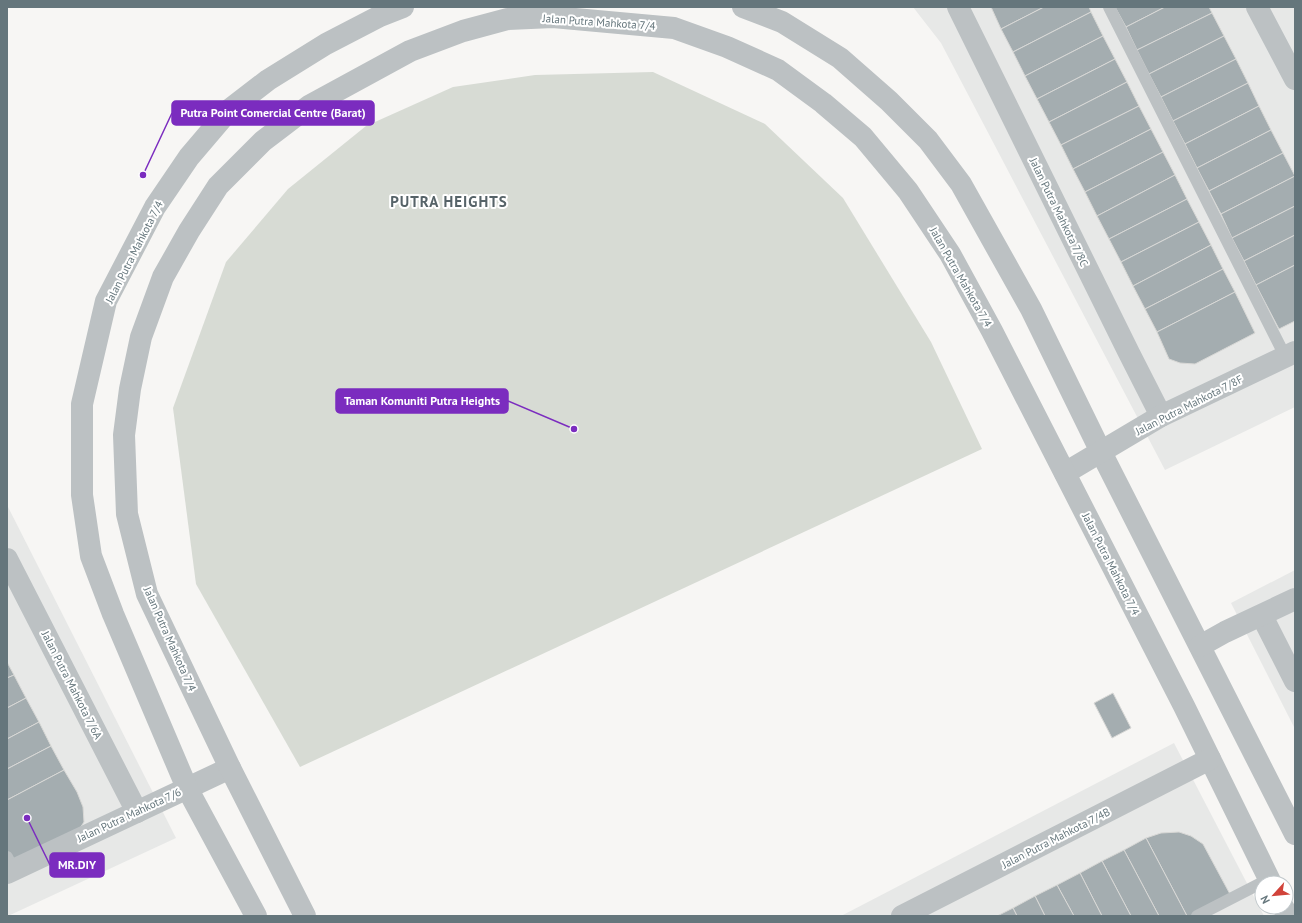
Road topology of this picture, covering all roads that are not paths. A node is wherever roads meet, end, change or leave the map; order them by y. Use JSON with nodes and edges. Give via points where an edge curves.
{"nodes":[{"id":1,"x":403,"y":7,"type":"edge"},
{"id":2,"x":743,"y":7,"type":"edge"},
{"id":3,"x":958,"y":7,"type":"edge"},
{"id":4,"x":1109,"y":7,"type":"edge"},
{"id":5,"x":1257,"y":7,"type":"edge"},
{"id":6,"x":553,"y":12,"type":"edge"},
{"id":7,"x":595,"y":14,"type":"edge"},
{"id":8,"x":1295,"y":79,"type":"edge"},
{"id":9,"x":1290,"y":354,"type":"edge"},
{"id":10,"x":1162,"y":416,"type":"junction"},
{"id":11,"x":1101,"y":452,"type":"junction"},
{"id":12,"x":1065,"y":473,"type":"junction"},
{"id":13,"x":8,"y":562,"type":"edge"},
{"id":14,"x":1295,"y":599,"type":"edge"},
{"id":15,"x":1262,"y":616,"type":"junction"},
{"id":16,"x":1200,"y":646,"type":"junction"},
{"id":17,"x":1295,"y":681,"type":"edge"},
{"id":18,"x":1210,"y":759,"type":"junction"},
{"id":19,"x":230,"y":768,"type":"junction"},
{"id":20,"x":188,"y":788,"type":"junction"},
{"id":21,"x":137,"y":812,"type":"junction"},
{"id":22,"x":1295,"y":834,"type":"edge"},
{"id":23,"x":9,"y":866,"type":"edge"},
{"id":24,"x":1267,"y":875,"type":"edge"},
{"id":25,"x":1254,"y":889,"type":"edge"},
{"id":26,"x":256,"y":916,"type":"edge"},
{"id":27,"x":305,"y":916,"type":"edge"},
{"id":28,"x":902,"y":916,"type":"edge"},
{"id":29,"x":1197,"y":916,"type":"edge"}],
"edges":[{"from":1,"to":20,"type":"street","name":"Jalan Putra Mahkota 7/4","via":[[326,44],[268,80],[229,110],[189,157],[155,207],[106,301],[82,404],[82,495],[91,556],[113,614]]},
{"from":2,"to":11,"type":"street","via":[[782,22],[840,58],[928,140],[961,184],[1031,310]]},
{"from":3,"to":10,"type":"street","name":"Jalan Putra Mahkota 7/8C","via":[[1128,353]]},
{"from":4,"to":9,"type":"lane"},
{"from":5,"to":8,"type":"street"},
{"from":6,"to":7,"type":"street","name":"Jalan Putra Mahkota 7/4"},
{"from":6,"to":19,"type":"street","name":"Jalan Putra Mahkota 7/4","via":[[508,19],[462,31],[410,51],[309,106],[263,141],[218,186],[188,231],[163,277],[141,337],[130,389],[124,435],[127,514],[147,594]]},
{"from":7,"to":12,"type":"street","name":"Jalan Putra Mahkota 7/4","via":[[674,28],[727,47],[778,70],[863,137],[908,190],[950,254],[1007,358]]},
{"from":9,"to":10,"type":"street","name":"Jalan Putra Mahkota 7/8F"},
{"from":10,"to":11,"type":"street","name":"Jalan Putra Mahkota 7/8F"},
{"from":11,"to":12,"type":"street","name":"Jalan Putra Mahkota 7/8F"},
{"from":11,"to":16,"type":"street"},
{"from":12,"to":18,"type":"street","name":"Jalan Putra Mahkota 7/4"},
{"from":13,"to":21,"type":"street","name":"Jalan Putra Mahkota 7/6A"},
{"from":14,"to":15,"type":"street"},
{"from":15,"to":16,"type":"street"},
{"from":15,"to":17,"type":"street"},
{"from":16,"to":22,"type":"street"},
{"from":18,"to":24,"type":"street","name":"Jalan Putra Mahkota 7/4"},
{"from":18,"to":28,"type":"street","name":"Jalan Putra Mahkota 7/4B"},
{"from":19,"to":20,"type":"street","name":"Jalan Putra Mahkota 7/6"},
{"from":19,"to":27,"type":"street","name":"Jalan Putra Mahkota 7/4"},
{"from":20,"to":21,"type":"street","name":"Jalan Putra Mahkota 7/6"},
{"from":20,"to":26,"type":"street","name":"Jalan Putra Mahkota 7/4"},
{"from":21,"to":23,"type":"street","name":"Jalan Putra Mahkota 7/6"},
{"from":25,"to":29,"type":"lane"}]}
